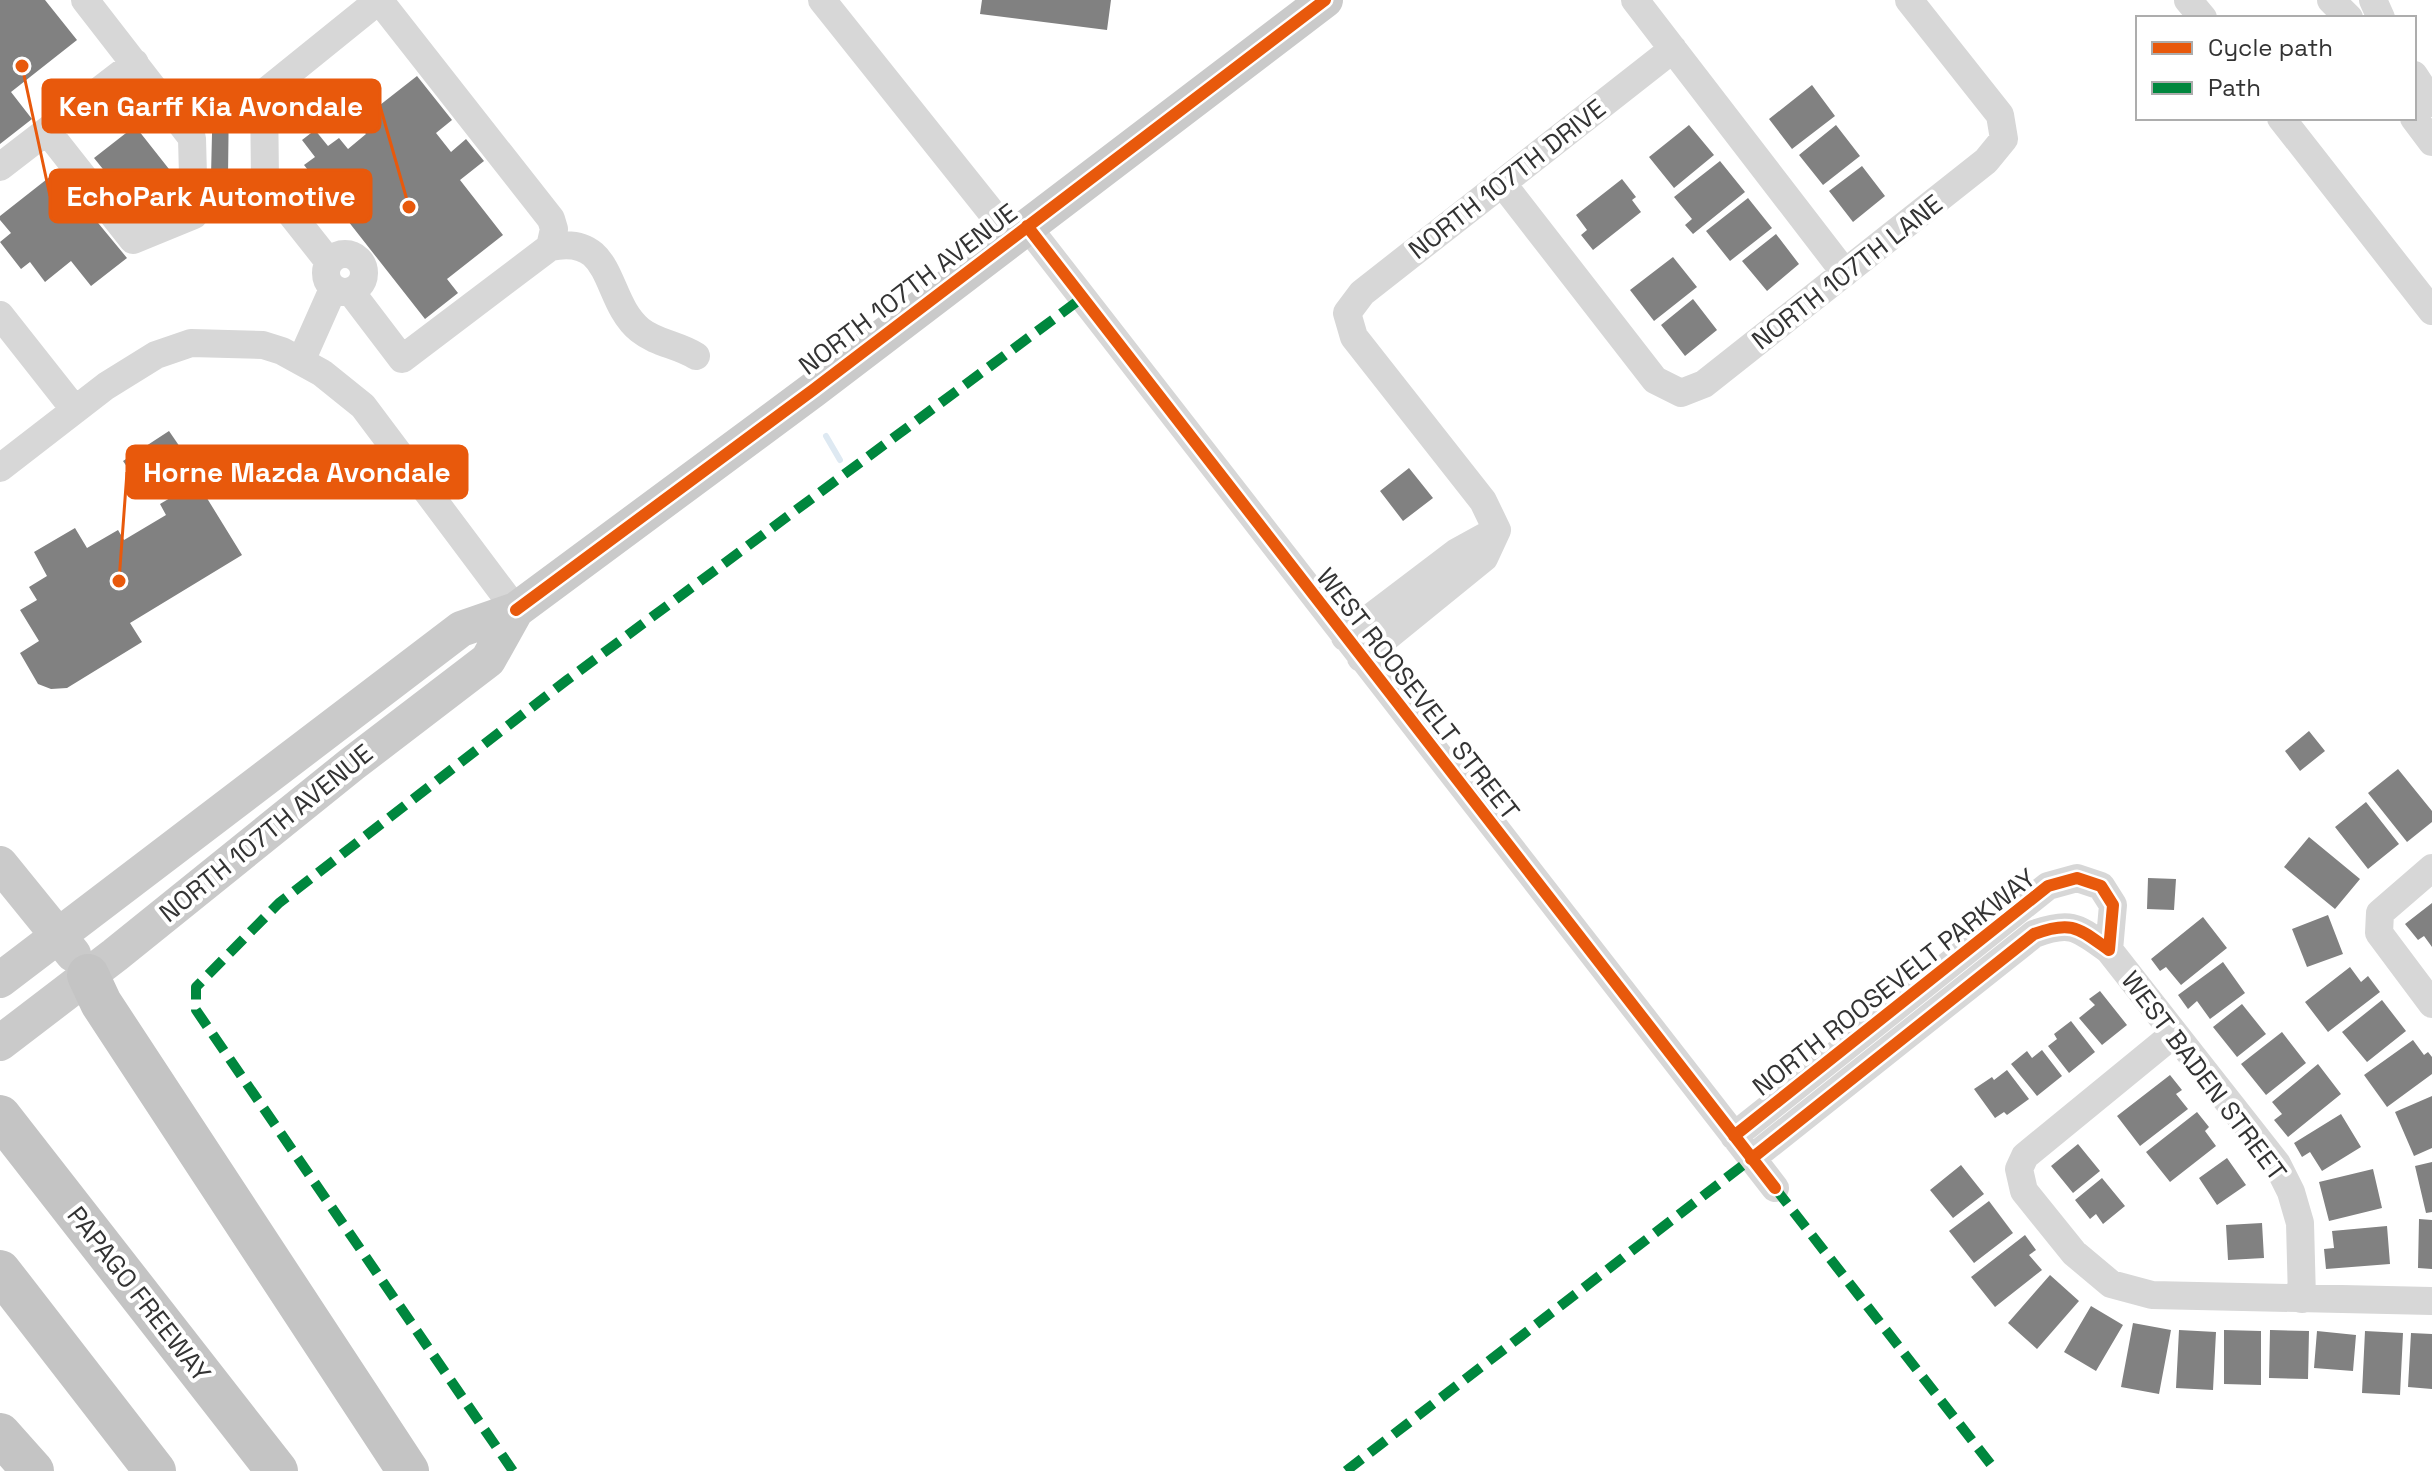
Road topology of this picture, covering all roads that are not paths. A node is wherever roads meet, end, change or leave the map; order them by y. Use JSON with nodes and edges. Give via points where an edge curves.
{"nodes":[{"id":1,"x":85,"y":0,"type":"edge"},
{"id":2,"x":822,"y":0,"type":"edge"},
{"id":3,"x":1325,"y":0,"type":"edge"},
{"id":4,"x":1635,"y":0,"type":"edge"},
{"id":5,"x":1909,"y":0,"type":"edge"},
{"id":6,"x":2188,"y":0,"type":"edge"},
{"id":7,"x":2331,"y":0,"type":"edge"},
{"id":8,"x":2201,"y":16,"type":"edge"},
{"id":9,"x":2347,"y":16,"type":"edge"},
{"id":10,"x":1673,"y":49,"type":"junction"},
{"id":11,"x":135,"y":63,"type":"junction"},
{"id":12,"x":2416,"y":78,"type":"edge"},
{"id":13,"x":2432,"y":103,"type":"edge"},
{"id":14,"x":2283,"y":120,"type":"edge"},
{"id":15,"x":2416,"y":120,"type":"edge"},
{"id":16,"x":47,"y":131,"type":"junction"},
{"id":17,"x":2432,"y":142,"type":"edge"},
{"id":18,"x":0,"y":167,"type":"edge"},
{"id":19,"x":1502,"y":183,"type":"junction"},
{"id":20,"x":1019,"y":232,"type":"junction"},
{"id":21,"x":550,"y":247,"type":"junction"},
{"id":22,"x":1845,"y":273,"type":"junction"},
{"id":23,"x":338,"y":281,"type":"junction"},
{"id":24,"x":2432,"y":311,"type":"edge"},
{"id":25,"x":0,"y":315,"type":"edge"},
{"id":26,"x":696,"y":356,"type":"dead end"},
{"id":27,"x":301,"y":361,"type":"junction"},
{"id":28,"x":75,"y":410,"type":"junction"},
{"id":29,"x":0,"y":468,"type":"edge"},
{"id":30,"x":516,"y":610,"type":"junction"},
{"id":31,"x":1353,"y":648,"type":"junction"},
{"id":32,"x":0,"y":864,"type":"edge"},
{"id":33,"x":2432,"y":868,"type":"edge"},
{"id":34,"x":59,"y":935,"type":"junction"},
{"id":35,"x":2109,"y":950,"type":"junction"},
{"id":36,"x":1962,"y":953,"type":"junction"},
{"id":37,"x":88,"y":975,"type":"junction"},
{"id":38,"x":1980,"y":977,"type":"junction"},
{"id":39,"x":0,"y":980,"type":"edge"},
{"id":40,"x":2432,"y":1004,"type":"edge"},
{"id":41,"x":2174,"y":1034,"type":"junction"},
{"id":42,"x":0,"y":1043,"type":"edge"},
{"id":43,"x":1,"y":1118,"type":"edge"},
{"id":44,"x":1734,"y":1136,"type":"junction"},
{"id":45,"x":1751,"y":1159,"type":"junction"},
{"id":46,"x":1775,"y":1188,"type":"dead end"},
{"id":47,"x":0,"y":1271,"type":"edge"},
{"id":48,"x":2302,"y":1299,"type":"junction"},
{"id":49,"x":2432,"y":1301,"type":"edge"},
{"id":50,"x":0,"y":1434,"type":"edge"},
{"id":51,"x":33,"y":1471,"type":"edge"},
{"id":52,"x":155,"y":1471,"type":"edge"},
{"id":53,"x":277,"y":1471,"type":"edge"},
{"id":54,"x":408,"y":1471,"type":"edge"}],
"edges":[{"from":1,"to":11,"type":"street"},
{"from":2,"to":20,"type":"street","name":"WEST ROOSEVELT STREET"},
{"from":3,"to":20,"type":"main road","name":"NORTH 107TH AVENUE"},
{"from":4,"to":10,"type":"street"},
{"from":5,"to":22,"type":"street","name":"NORTH 107TH LANE","via":[[2000,115],[2004,139],[1986,161]]},
{"from":6,"to":8,"type":"street"},
{"from":7,"to":9,"type":"street"},
{"from":10,"to":19,"type":"street","name":"NORTH 107TH DRIVE"},
{"from":10,"to":22,"type":"street"},
{"from":11,"to":16,"type":"street"},
{"from":11,"to":16,"type":"street","via":[[192,138],[194,215],[133,240]]},
{"from":12,"to":13,"type":"street"},
{"from":14,"to":24,"type":"street"},
{"from":15,"to":17,"type":"street"},
{"from":16,"to":18,"type":"street"},
{"from":19,"to":22,"type":"street","name":"NORTH 107TH LANE","via":[[1655,380],[1681,393],[1704,384]]},
{"from":19,"to":31,"type":"street","name":"NORTH 107TH DRIVE","via":[[1362,293],[1347,313],[1354,337],[1483,501],[1497,530],[1484,558],[1453,570]]},
{"from":20,"to":30,"type":"main road","name":"NORTH 107TH AVENUE"},
{"from":20,"to":31,"type":"street","name":"WEST ROOSEVELT STREET"},
{"from":21,"to":23,"type":"street","via":[[402,359]]},
{"from":21,"to":23,"type":"street","via":[[551,219],[379,0],[264,93],[265,181]]},
{"from":21,"to":26,"type":"street","via":[[566,243],[595,255],[625,315],[641,331]]},
{"from":23,"to":27,"type":"street"},
{"from":25,"to":28,"type":"street"},
{"from":27,"to":28,"type":"street","via":[[263,345],[191,343],[123,373]]},
{"from":27,"to":30,"type":"street","via":[[363,406]]},
{"from":28,"to":29,"type":"street"},
{"from":30,"to":34,"type":"main road","name":"NORTH 107TH AVENUE","via":[[461,629]]},
{"from":30,"to":37,"type":"main road","name":"NORTH 107TH AVENUE","via":[[488,660]]},
{"from":31,"to":44,"type":"street","name":"WEST ROOSEVELT STREET"},
{"from":32,"to":34,"type":"main road"},
{"from":33,"to":40,"type":"street","via":[[2380,913],[2379,933]]},
{"from":34,"to":37,"type":"main road"},
{"from":34,"to":39,"type":"main road","name":"NORTH 107TH AVENUE"},
{"from":35,"to":36,"type":"street","name":"NORTH ROOSEVELT PARKWAY","via":[[2113,905],[2101,886],[2077,878],[2048,886]]},
{"from":35,"to":38,"type":"street","name":"NORTH ROOSEVELT PARKWAY","via":[[2078,928],[2056,926],[2034,934]]},
{"from":35,"to":41,"type":"street","name":"WEST BADEN STREET"},
{"from":36,"to":38,"type":"street"},
{"from":36,"to":44,"type":"street","name":"NORTH ROOSEVELT PARKWAY"},
{"from":37,"to":42,"type":"main road","name":"NORTH 107TH AVENUE"},
{"from":37,"to":54,"type":"highway","via":[[109,1015]]},
{"from":38,"to":45,"type":"street","name":"NORTH ROOSEVELT PARKWAY"},
{"from":41,"to":48,"type":"street","name":"WEST BADEN STREET","via":[[2262,1143],[2291,1192],[2300,1223]]},
{"from":41,"to":48,"type":"street","via":[[2025,1156],[2019,1169],[2024,1191],[2074,1253],[2111,1284],[2152,1295]]},
{"from":43,"to":53,"type":"highway","name":"PAPAGO FREEWAY"},
{"from":44,"to":45,"type":"street","name":"WEST ROOSEVELT STREET"},
{"from":45,"to":46,"type":"street","name":"WEST ROOSEVELT STREET"},
{"from":47,"to":52,"type":"highway"},
{"from":48,"to":49,"type":"street"},
{"from":50,"to":51,"type":"highway"}]}
